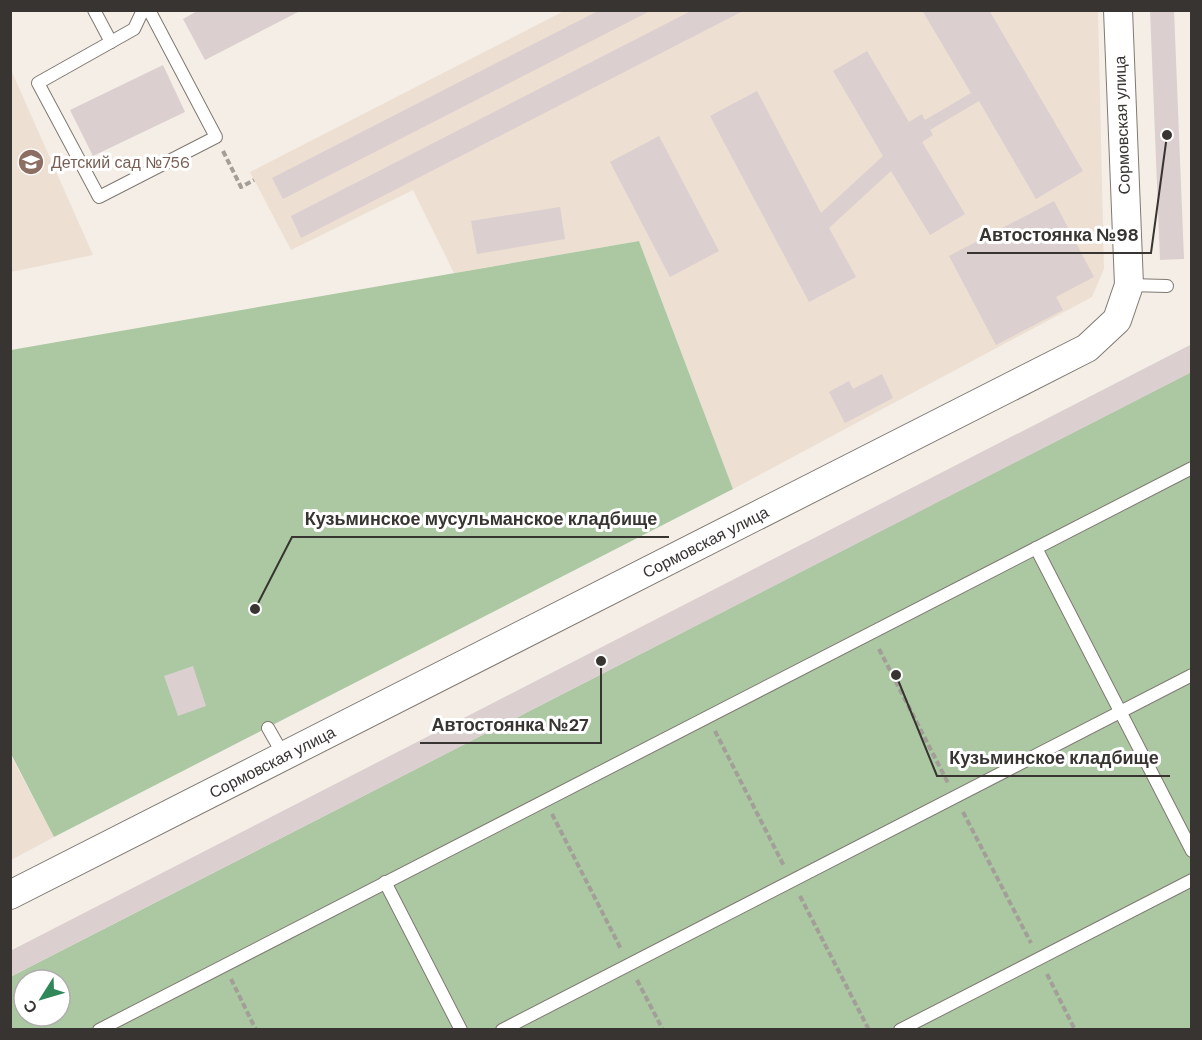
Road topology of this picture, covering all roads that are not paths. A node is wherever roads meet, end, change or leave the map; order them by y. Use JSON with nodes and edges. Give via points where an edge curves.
{"nodes":[{"id":1,"x":94,"y":10,"type":"edge"},
{"id":2,"x":143,"y":10,"type":"edge"},
{"id":3,"x":149,"y":10,"type":"edge"},
{"id":4,"x":1118,"y":10,"type":"edge"},
{"id":5,"x":111,"y":42,"type":"junction"},
{"id":6,"x":1128,"y":285,"type":"junction"},
{"id":7,"x":1167,"y":286,"type":"dead end"},
{"id":8,"x":1191,"y":468,"type":"edge"},
{"id":9,"x":1036,"y":548,"type":"junction"},
{"id":10,"x":1191,"y":675,"type":"edge"},
{"id":11,"x":1120,"y":712,"type":"junction"},
{"id":12,"x":268,"y":728,"type":"dead end"},
{"id":13,"x":284,"y":756,"type":"junction"},
{"id":14,"x":1191,"y":851,"type":"edge"},
{"id":15,"x":1191,"y":880,"type":"edge"},
{"id":16,"x":385,"y":882,"type":"junction"},
{"id":17,"x":10,"y":895,"type":"edge"},
{"id":18,"x":99,"y":1029,"type":"edge"},
{"id":19,"x":461,"y":1029,"type":"edge"},
{"id":20,"x":502,"y":1029,"type":"edge"},
{"id":21,"x":900,"y":1029,"type":"edge"}],
"edges":[{"from":1,"to":5,"type":"lane"},
{"from":2,"to":5,"type":"lane","via":[[134,29]]},
{"from":3,"to":5,"type":"lane","via":[[216,137],[99,197],[38,82]]},
{"from":4,"to":6,"type":"street","name":"Сормовская улица"},
{"from":6,"to":7,"type":"lane"},
{"from":6,"to":13,"type":"street","name":"Сормовская улица","via":[[1117,320],[1087,348]]},
{"from":8,"to":9,"type":"lane"},
{"from":9,"to":11,"type":"lane"},
{"from":9,"to":16,"type":"lane"},
{"from":10,"to":11,"type":"lane"},
{"from":11,"to":14,"type":"lane"},
{"from":11,"to":20,"type":"lane"},
{"from":12,"to":13,"type":"lane"},
{"from":13,"to":17,"type":"street","name":"Сормовская улица"},
{"from":15,"to":21,"type":"lane"},
{"from":16,"to":18,"type":"lane"},
{"from":16,"to":19,"type":"lane"}]}
